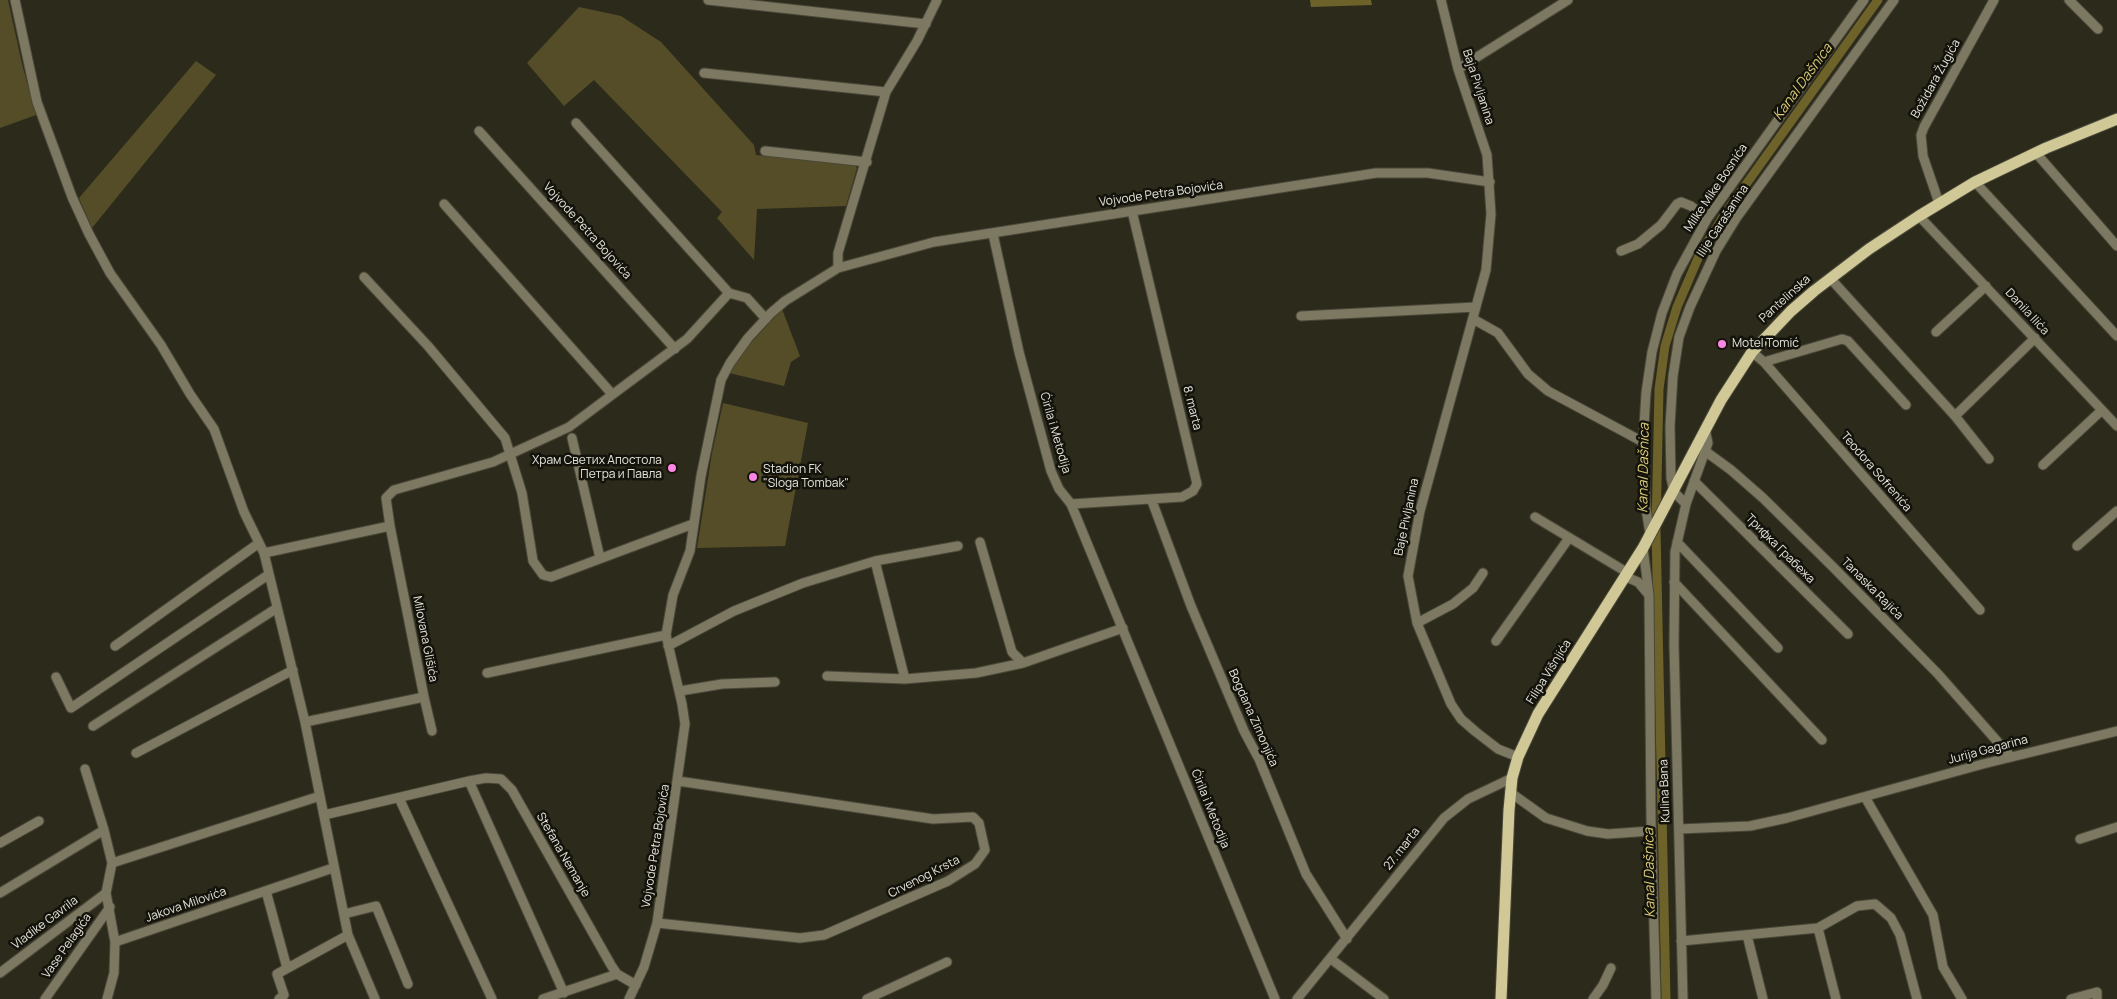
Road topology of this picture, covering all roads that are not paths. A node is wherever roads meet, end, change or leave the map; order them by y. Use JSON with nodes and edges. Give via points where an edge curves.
{"nodes":[{"id":1,"x":14,"y":0,"type":"edge"},
{"id":2,"x":708,"y":0,"type":"edge"},
{"id":3,"x":937,"y":0,"type":"edge"},
{"id":4,"x":1441,"y":0,"type":"edge"},
{"id":5,"x":1568,"y":0,"type":"edge"},
{"id":6,"x":1864,"y":0,"type":"edge"},
{"id":7,"x":1894,"y":0,"type":"edge"},
{"id":8,"x":1994,"y":0,"type":"edge"},
{"id":9,"x":2069,"y":0,"type":"edge"},
{"id":10,"x":926,"y":24,"type":"junction"},
{"id":11,"x":2098,"y":29,"type":"dead end"},
{"id":12,"x":1458,"y":69,"type":"junction"},
{"id":13,"x":704,"y":73,"type":"dead end"},
{"id":14,"x":886,"y":92,"type":"junction"},
{"id":15,"x":2117,"y":120,"type":"edge"},
{"id":16,"x":576,"y":123,"type":"dead end"},
{"id":17,"x":479,"y":130,"type":"dead end"},
{"id":18,"x":766,"y":151,"type":"dead end"},
{"id":19,"x":2036,"y":153,"type":"junction"},
{"id":20,"x":867,"y":162,"type":"junction"},
{"id":21,"x":1490,"y":182,"type":"junction"},
{"id":22,"x":1975,"y":182,"type":"junction"},
{"id":23,"x":1938,"y":203,"type":"junction"},
{"id":24,"x":444,"y":204,"type":"dead end"},
{"id":25,"x":1132,"y":210,"type":"junction"},
{"id":26,"x":1919,"y":216,"type":"junction"},
{"id":27,"x":1707,"y":219,"type":"junction"},
{"id":28,"x":993,"y":234,"type":"junction"},
{"id":29,"x":2117,"y":246,"type":"edge"},
{"id":30,"x":1621,"y":251,"type":"dead end"},
{"id":31,"x":838,"y":268,"type":"junction"},
{"id":32,"x":364,"y":278,"type":"dead end"},
{"id":33,"x":1830,"y":278,"type":"junction"},
{"id":34,"x":1986,"y":286,"type":"junction"},
{"id":35,"x":729,"y":293,"type":"junction"},
{"id":36,"x":1476,"y":307,"type":"junction"},
{"id":37,"x":1301,"y":316,"type":"dead end"},
{"id":38,"x":766,"y":319,"type":"junction"},
{"id":39,"x":1473,"y":319,"type":"junction"},
{"id":40,"x":1936,"y":332,"type":"dead end"},
{"id":41,"x":2117,"y":336,"type":"edge"},
{"id":42,"x":2035,"y":338,"type":"junction"},
{"id":43,"x":675,"y":349,"type":"junction"},
{"id":44,"x":1752,"y":352,"type":"junction"},
{"id":45,"x":1764,"y":362,"type":"junction"},
{"id":46,"x":612,"y":394,"type":"junction"},
{"id":47,"x":1906,"y":405,"type":"dead end"},
{"id":48,"x":2102,"y":410,"type":"junction"},
{"id":49,"x":1955,"y":416,"type":"junction"},
{"id":50,"x":2117,"y":426,"type":"edge"},
{"id":51,"x":1705,"y":429,"type":"junction"},
{"id":52,"x":572,"y":438,"type":"dead end"},
{"id":53,"x":1643,"y":442,"type":"junction"},
{"id":54,"x":1705,"y":451,"type":"junction"},
{"id":55,"x":511,"y":453,"type":"junction"},
{"id":56,"x":1989,"y":459,"type":"dead end"},
{"id":57,"x":2043,"y":465,"type":"dead end"},
{"id":58,"x":1694,"y":481,"type":"junction"},
{"id":59,"x":1674,"y":492,"type":"junction"},
{"id":60,"x":1152,"y":501,"type":"junction"},
{"id":61,"x":1071,"y":504,"type":"junction"},
{"id":62,"x":1686,"y":504,"type":"junction"},
{"id":63,"x":2117,"y":511,"type":"edge"},
{"id":64,"x":1536,"y":517,"type":"dead end"},
{"id":65,"x":693,"y":524,"type":"junction"},
{"id":66,"x":390,"y":526,"type":"junction"},
{"id":67,"x":1650,"y":534,"type":"junction"},
{"id":68,"x":1569,"y":538,"type":"junction"},
{"id":69,"x":980,"y":542,"type":"dead end"},
{"id":70,"x":1677,"y":542,"type":"junction"},
{"id":71,"x":259,"y":543,"type":"junction"},
{"id":72,"x":958,"y":546,"type":"dead end"},
{"id":73,"x":2077,"y":546,"type":"dead end"},
{"id":74,"x":1643,"y":548,"type":"junction"},
{"id":75,"x":264,"y":553,"type":"junction"},
{"id":76,"x":600,"y":558,"type":"junction"},
{"id":77,"x":875,"y":561,"type":"junction"},
{"id":78,"x":1483,"y":573,"type":"dead end"},
{"id":79,"x":268,"y":575,"type":"junction"},
{"id":80,"x":1627,"y":575,"type":"junction"},
{"id":81,"x":1674,"y":582,"type":"junction"},
{"id":82,"x":1649,"y":595,"type":"junction"},
{"id":83,"x":277,"y":608,"type":"junction"},
{"id":84,"x":1980,"y":610,"type":"dead end"},
{"id":85,"x":1417,"y":624,"type":"junction"},
{"id":86,"x":1123,"y":628,"type":"junction"},
{"id":87,"x":1848,"y":634,"type":"dead end"},
{"id":88,"x":666,"y":635,"type":"junction"},
{"id":89,"x":1496,"y":641,"type":"dead end"},
{"id":90,"x":115,"y":646,"type":"dead end"},
{"id":91,"x":668,"y":646,"type":"junction"},
{"id":92,"x":1778,"y":648,"type":"dead end"},
{"id":93,"x":1023,"y":663,"type":"junction"},
{"id":94,"x":293,"y":670,"type":"junction"},
{"id":95,"x":487,"y":673,"type":"dead end"},
{"id":96,"x":827,"y":676,"type":"dead end"},
{"id":97,"x":56,"y":677,"type":"dead end"},
{"id":98,"x":905,"y":679,"type":"junction"},
{"id":99,"x":775,"y":682,"type":"dead end"},
{"id":100,"x":680,"y":691,"type":"junction"},
{"id":101,"x":424,"y":697,"type":"junction"},
{"id":102,"x":305,"y":722,"type":"junction"},
{"id":103,"x":93,"y":726,"type":"dead end"},
{"id":104,"x":432,"y":731,"type":"dead end"},
{"id":105,"x":2117,"y":731,"type":"edge"},
{"id":106,"x":1822,"y":740,"type":"dead end"},
{"id":107,"x":136,"y":753,"type":"dead end"},
{"id":108,"x":1518,"y":757,"type":"junction"},
{"id":109,"x":2011,"y":757,"type":"junction"},
{"id":110,"x":84,"y":769,"type":"dead end"},
{"id":111,"x":1512,"y":778,"type":"junction"},
{"id":112,"x":469,"y":781,"type":"junction"},
{"id":113,"x":678,"y":781,"type":"junction"},
{"id":114,"x":1511,"y":793,"type":"junction"},
{"id":115,"x":320,"y":796,"type":"junction"},
{"id":116,"x":1866,"y":797,"type":"junction"},
{"id":117,"x":399,"y":798,"type":"junction"},
{"id":118,"x":324,"y":815,"type":"junction"},
{"id":119,"x":39,"y":821,"type":"dead end"},
{"id":120,"x":2117,"y":827,"type":"edge"},
{"id":121,"x":1679,"y":829,"type":"junction"},
{"id":122,"x":104,"y":830,"type":"junction"},
{"id":123,"x":1651,"y":831,"type":"junction"},
{"id":124,"x":2080,"y":838,"type":"dead end"},
{"id":125,"x":0,"y":842,"type":"edge"},
{"id":126,"x":112,"y":863,"type":"junction"},
{"id":127,"x":333,"y":868,"type":"junction"},
{"id":128,"x":266,"y":891,"type":"junction"},
{"id":129,"x":0,"y":893,"type":"edge"},
{"id":130,"x":106,"y":893,"type":"junction"},
{"id":131,"x":110,"y":907,"type":"junction"},
{"id":132,"x":344,"y":914,"type":"junction"},
{"id":133,"x":657,"y":923,"type":"junction"},
{"id":134,"x":1818,"y":928,"type":"junction"},
{"id":135,"x":348,"y":935,"type":"junction"},
{"id":136,"x":1747,"y":935,"type":"junction"},
{"id":137,"x":1347,"y":939,"type":"junction"},
{"id":138,"x":1681,"y":941,"type":"junction"},
{"id":139,"x":115,"y":942,"type":"junction"},
{"id":140,"x":1331,"y":959,"type":"junction"},
{"id":141,"x":947,"y":962,"type":"dead end"},
{"id":142,"x":287,"y":968,"type":"junction"},
{"id":143,"x":1611,"y":968,"type":"dead end"},
{"id":144,"x":0,"y":973,"type":"edge"},
{"id":145,"x":617,"y":974,"type":"junction"},
{"id":146,"x":408,"y":984,"type":"dead end"},
{"id":147,"x":636,"y":985,"type":"junction"},
{"id":148,"x":564,"y":993,"type":"junction"},
{"id":149,"x":284,"y":998,"type":"edge"},
{"id":150,"x":45,"y":999,"type":"edge"},
{"id":151,"x":107,"y":999,"type":"edge"},
{"id":152,"x":375,"y":999,"type":"edge"},
{"id":153,"x":492,"y":999,"type":"edge"},
{"id":154,"x":543,"y":999,"type":"edge"},
{"id":155,"x":628,"y":999,"type":"edge"},
{"id":156,"x":867,"y":999,"type":"edge"},
{"id":157,"x":1275,"y":999,"type":"edge"},
{"id":158,"x":1296,"y":999,"type":"edge"},
{"id":159,"x":1384,"y":999,"type":"edge"},
{"id":160,"x":1502,"y":999,"type":"edge"},
{"id":161,"x":1593,"y":999,"type":"edge"},
{"id":162,"x":1656,"y":999,"type":"edge"},
{"id":163,"x":1683,"y":999,"type":"edge"},
{"id":164,"x":1764,"y":999,"type":"edge"},
{"id":165,"x":1836,"y":999,"type":"edge"},
{"id":166,"x":1917,"y":999,"type":"edge"},
{"id":167,"x":1962,"y":999,"type":"edge"},
{"id":168,"x":2071,"y":999,"type":"edge"},
{"id":169,"x":2097,"y":999,"type":"edge"}],
"edges":[{"from":1,"to":71,"type":"street","via":[[37,102],[72,197],[110,273],[214,429]]},
{"from":2,"to":10,"type":"street"},
{"from":3,"to":10,"type":"street"},
{"from":4,"to":12,"type":"street","name":"Baja Pivljanina"},
{"from":5,"to":12,"type":"street"},
{"from":6,"to":27,"type":"street","name":"Milke Mike Bosnića"},
{"from":7,"to":59,"type":"street","name":"Ilije Garašanina","via":[[1737,217],[1701,281],[1679,337],[1673,376],[1670,463]]},
{"from":8,"to":23,"type":"street","name":"Božidara Žugića","via":[[1921,135],[1923,156]]},
{"from":9,"to":11,"type":"street"},
{"from":10,"to":14,"type":"street"},
{"from":12,"to":21,"type":"street","name":"Baja Pivljanina","via":[[1487,155]]},
{"from":13,"to":14,"type":"street"},
{"from":14,"to":20,"type":"street"},
{"from":15,"to":19,"type":"main road","name":"Pantelinska"},
{"from":16,"to":35,"type":"street"},
{"from":17,"to":43,"type":"street","name":"Vojvode Petra Bojovića"},
{"from":18,"to":20,"type":"street"},
{"from":19,"to":22,"type":"main road","name":"Pantelinska"},
{"from":19,"to":29,"type":"street"},
{"from":20,"to":31,"type":"street","via":[[838,253]]},
{"from":21,"to":25,"type":"street","name":"Vojvode Petra Bojovića","via":[[1428,173],[1376,173]]},
{"from":21,"to":36,"type":"street","name":"Baje Pivljanina","via":[[1489,248]]},
{"from":22,"to":23,"type":"main road","name":"Pantelinska"},
{"from":22,"to":41,"type":"street"},
{"from":23,"to":26,"type":"main road","name":"Pantelinska"},
{"from":24,"to":46,"type":"street"},
{"from":25,"to":28,"type":"street","name":"Vojvode Petra Bojovića"},
{"from":25,"to":60,"type":"street","name":"8. marta","via":[[1196,480],[1196,488],[1189,494]]},
{"from":26,"to":33,"type":"main road","name":"Pantelinska"},
{"from":26,"to":34,"type":"street","name":"Danila Ilića"},
{"from":27,"to":30,"type":"street","via":[[1681,202],[1638,244]]},
{"from":27,"to":53,"type":"street","name":"Milke Mike Bosnića","via":[[1662,313],[1652,352]]},
{"from":28,"to":31,"type":"street","name":"Vojvode Petra Bojovića","via":[[926,244]]},
{"from":28,"to":61,"type":"street","name":"Ćirila i Metodija","via":[[1051,471]]},
{"from":31,"to":38,"type":"street","name":"Vojvode Petra Bojovića","via":[[785,301]]},
{"from":32,"to":55,"type":"street","via":[[487,415],[505,438]]},
{"from":33,"to":44,"type":"main road","name":"Pantelinska","via":[[1791,311]]},
{"from":33,"to":49,"type":"street"},
{"from":34,"to":40,"type":"street"},
{"from":34,"to":42,"type":"street","name":"Danila Ilića"},
{"from":35,"to":38,"type":"street","via":[[747,298]]},
{"from":35,"to":43,"type":"street"},
{"from":36,"to":37,"type":"street"},
{"from":36,"to":39,"type":"street","name":"Baje Pivljanina"},
{"from":38,"to":65,"type":"street","name":"Vojvode Petra Bojovića","via":[[730,362],[722,380]]},
{"from":39,"to":53,"type":"street","via":[[1498,333],[1528,374],[1548,391]]},
{"from":39,"to":85,"type":"street","name":"Baje Pivljanina","via":[[1412,547],[1408,576]]},
{"from":42,"to":48,"type":"street","name":"Danila Ilića"},
{"from":42,"to":49,"type":"street"},
{"from":43,"to":46,"type":"street"},
{"from":44,"to":45,"type":"street","name":"Teodora Sofrenića"},
{"from":44,"to":51,"type":"main road","name":"Pantelinska"},
{"from":45,"to":47,"type":"street","via":[[1842,339],[1848,341]]},
{"from":45,"to":84,"type":"street","name":"Teodora Sofrenića"},
{"from":46,"to":55,"type":"street","via":[[569,427]]},
{"from":48,"to":50,"type":"street","name":"Danila Ilića"},
{"from":48,"to":57,"type":"street"},
{"from":49,"to":56,"type":"street"},
{"from":51,"to":54,"type":"street","name":"Kulina Bana","via":[[1708,443]]},
{"from":51,"to":59,"type":"main road","name":"Pantelinska"},
{"from":52,"to":76,"type":"street"},
{"from":53,"to":67,"type":"street","name":"Milke Mike Bosnića"},
{"from":54,"to":58,"type":"street","name":"Kulina Bana"},
{"from":54,"to":109,"type":"street","name":"Tanaska Rajića","via":[[1763,498],[1832,566],[1938,674]]},
{"from":55,"to":66,"type":"street","name":"Milovana Glišića","via":[[469,470],[394,490],[386,498]]},
{"from":55,"to":76,"type":"street","via":[[537,569],[551,577]]},
{"from":58,"to":62,"type":"street","name":"Kulina Bana"},
{"from":58,"to":87,"type":"street","name":"Трифка Грабежа"},
{"from":59,"to":62,"type":"street"},
{"from":59,"to":67,"type":"main road","name":"Pantelinska"},
{"from":60,"to":61,"type":"street","name":"8. marta"},
{"from":60,"to":137,"type":"street","name":"Bogdana Zimonjića","via":[[1191,606],[1240,723],[1259,758],[1306,874]]},
{"from":61,"to":86,"type":"street","name":"Ćirila i Metodija"},
{"from":62,"to":70,"type":"street","name":"Kulina Bana"},
{"from":63,"to":73,"type":"street"},
{"from":64,"to":68,"type":"street"},
{"from":65,"to":76,"type":"street"},
{"from":65,"to":88,"type":"street","name":"Vojvode Petra Bojovića","via":[[690,552],[673,595]]},
{"from":66,"to":75,"type":"street"},
{"from":66,"to":101,"type":"street","name":"Milovana Glišića"},
{"from":67,"to":74,"type":"main road","name":"Filipa Višnjića"},
{"from":68,"to":80,"type":"street"},
{"from":68,"to":89,"type":"street"},
{"from":69,"to":93,"type":"street","via":[[1012,652]]},
{"from":70,"to":81,"type":"street","name":"Kulina Bana"},
{"from":70,"to":92,"type":"street"},
{"from":71,"to":75,"type":"street"},
{"from":71,"to":90,"type":"street"},
{"from":72,"to":77,"type":"street"},
{"from":74,"to":80,"type":"main road","name":"Filipa Višnjića"},
{"from":74,"to":82,"type":"street"},
{"from":75,"to":79,"type":"street"},
{"from":77,"to":91,"type":"street","via":[[769,596]]},
{"from":77,"to":98,"type":"street"},
{"from":78,"to":85,"type":"street","via":[[1473,588],[1453,604]]},
{"from":79,"to":83,"type":"street"},
{"from":79,"to":97,"type":"street","via":[[71,708]]},
{"from":80,"to":82,"type":"street"},
{"from":80,"to":108,"type":"main road","name":"Filipa Višnjića","via":[[1547,700]]},
{"from":81,"to":106,"type":"street"},
{"from":81,"to":121,"type":"street","name":"Kulina Bana"},
{"from":82,"to":123,"type":"street"},
{"from":83,"to":94,"type":"street"},
{"from":83,"to":103,"type":"street"},
{"from":85,"to":108,"type":"street","name":"Baje Pivljanina","via":[[1441,684],[1461,719],[1498,749]]},
{"from":86,"to":93,"type":"street"},
{"from":86,"to":157,"type":"street","name":"Ćirila i Metodija"},
{"from":88,"to":91,"type":"street","name":"Vojvode Petra Bojovića"},
{"from":88,"to":95,"type":"street"},
{"from":91,"to":100,"type":"street","name":"Vojvode Petra Bojovića"},
{"from":93,"to":98,"type":"street","via":[[976,673]]},
{"from":94,"to":102,"type":"street"},
{"from":94,"to":107,"type":"street"},
{"from":96,"to":98,"type":"street"},
{"from":99,"to":100,"type":"street"},
{"from":100,"to":113,"type":"street","name":"Vojvode Petra Bojovića","via":[[685,724]]},
{"from":101,"to":102,"type":"street","name":"Milovana Glišića"},
{"from":101,"to":104,"type":"street"},
{"from":102,"to":115,"type":"street"},
{"from":105,"to":109,"type":"street","name":"Jurija Gagarina"},
{"from":108,"to":111,"type":"main road","name":"Filipa Višnjića"},
{"from":109,"to":116,"type":"street","name":"Jurija Gagarina"},
{"from":110,"to":122,"type":"street"},
{"from":111,"to":114,"type":"main road","name":"Filipa Višnjića"},
{"from":111,"to":137,"type":"street","name":"27. marta","via":[[1468,799],[1444,818]]},
{"from":112,"to":117,"type":"street","name":"Stefana Nemanje"},
{"from":112,"to":145,"type":"street","name":"Stefana Nemanje","via":[[501,779],[512,790]]},
{"from":112,"to":148,"type":"street"},
{"from":113,"to":133,"type":"street","name":"Vojvode Petra Bojovića"},
{"from":113,"to":133,"type":"street","name":"Crvenog Krsta","via":[[933,819],[973,817],[979,822],[985,850],[975,864],[948,881],[824,936],[800,938]]},
{"from":114,"to":123,"type":"street","via":[[1546,818],[1587,832],[1622,834]]},
{"from":114,"to":160,"type":"main road","name":"Filipa Višnjića"},
{"from":115,"to":118,"type":"street"},
{"from":115,"to":126,"type":"street"},
{"from":116,"to":121,"type":"street","name":"Jurija Gagarina","via":[[1750,826]]},
{"from":116,"to":167,"type":"street","via":[[1933,916],[1943,967]]},
{"from":117,"to":118,"type":"street","name":"Stefana Nemanje"},
{"from":117,"to":153,"type":"street"},
{"from":118,"to":127,"type":"street"},
{"from":119,"to":125,"type":"street"},
{"from":120,"to":124,"type":"street"},
{"from":121,"to":138,"type":"street","name":"Kulina Bana"},
{"from":122,"to":126,"type":"street"},
{"from":122,"to":129,"type":"street"},
{"from":123,"to":162,"type":"street"},
{"from":126,"to":130,"type":"street"},
{"from":127,"to":128,"type":"street","name":"Jakova Milovića"},
{"from":127,"to":132,"type":"street"},
{"from":128,"to":139,"type":"street","name":"Jakova Milovića"},
{"from":128,"to":142,"type":"street"},
{"from":130,"to":131,"type":"street"},
{"from":130,"to":144,"type":"street","name":"Vladike Gavrila"},
{"from":131,"to":139,"type":"street"},
{"from":131,"to":150,"type":"street","name":"Vase Pelagića"},
{"from":132,"to":135,"type":"street"},
{"from":132,"to":146,"type":"street","via":[[376,906]]},
{"from":133,"to":147,"type":"street","name":"Vojvode Petra Bojovića"},
{"from":134,"to":136,"type":"street"},
{"from":134,"to":165,"type":"street"},
{"from":134,"to":166,"type":"street","via":[[1857,906],[1867,903],[1882,908],[1900,935]]},
{"from":135,"to":142,"type":"street"},
{"from":135,"to":152,"type":"street"},
{"from":136,"to":138,"type":"street"},
{"from":136,"to":164,"type":"street"},
{"from":137,"to":140,"type":"street","name":"27. marta"},
{"from":138,"to":163,"type":"street","name":"Kulina Bana"},
{"from":139,"to":151,"type":"street","via":[[114,973]]},
{"from":140,"to":158,"type":"street","name":"27. marta"},
{"from":140,"to":159,"type":"street"},
{"from":141,"to":156,"type":"street"},
{"from":142,"to":149,"type":"street","via":[[277,974]]},
{"from":143,"to":161,"type":"street"},
{"from":145,"to":147,"type":"street"},
{"from":145,"to":148,"type":"street"},
{"from":147,"to":155,"type":"street","name":"Vojvode Petra Bojovića"},
{"from":148,"to":154,"type":"street"},
{"from":168,"to":169,"type":"street","via":[[2097,992]]}]}
